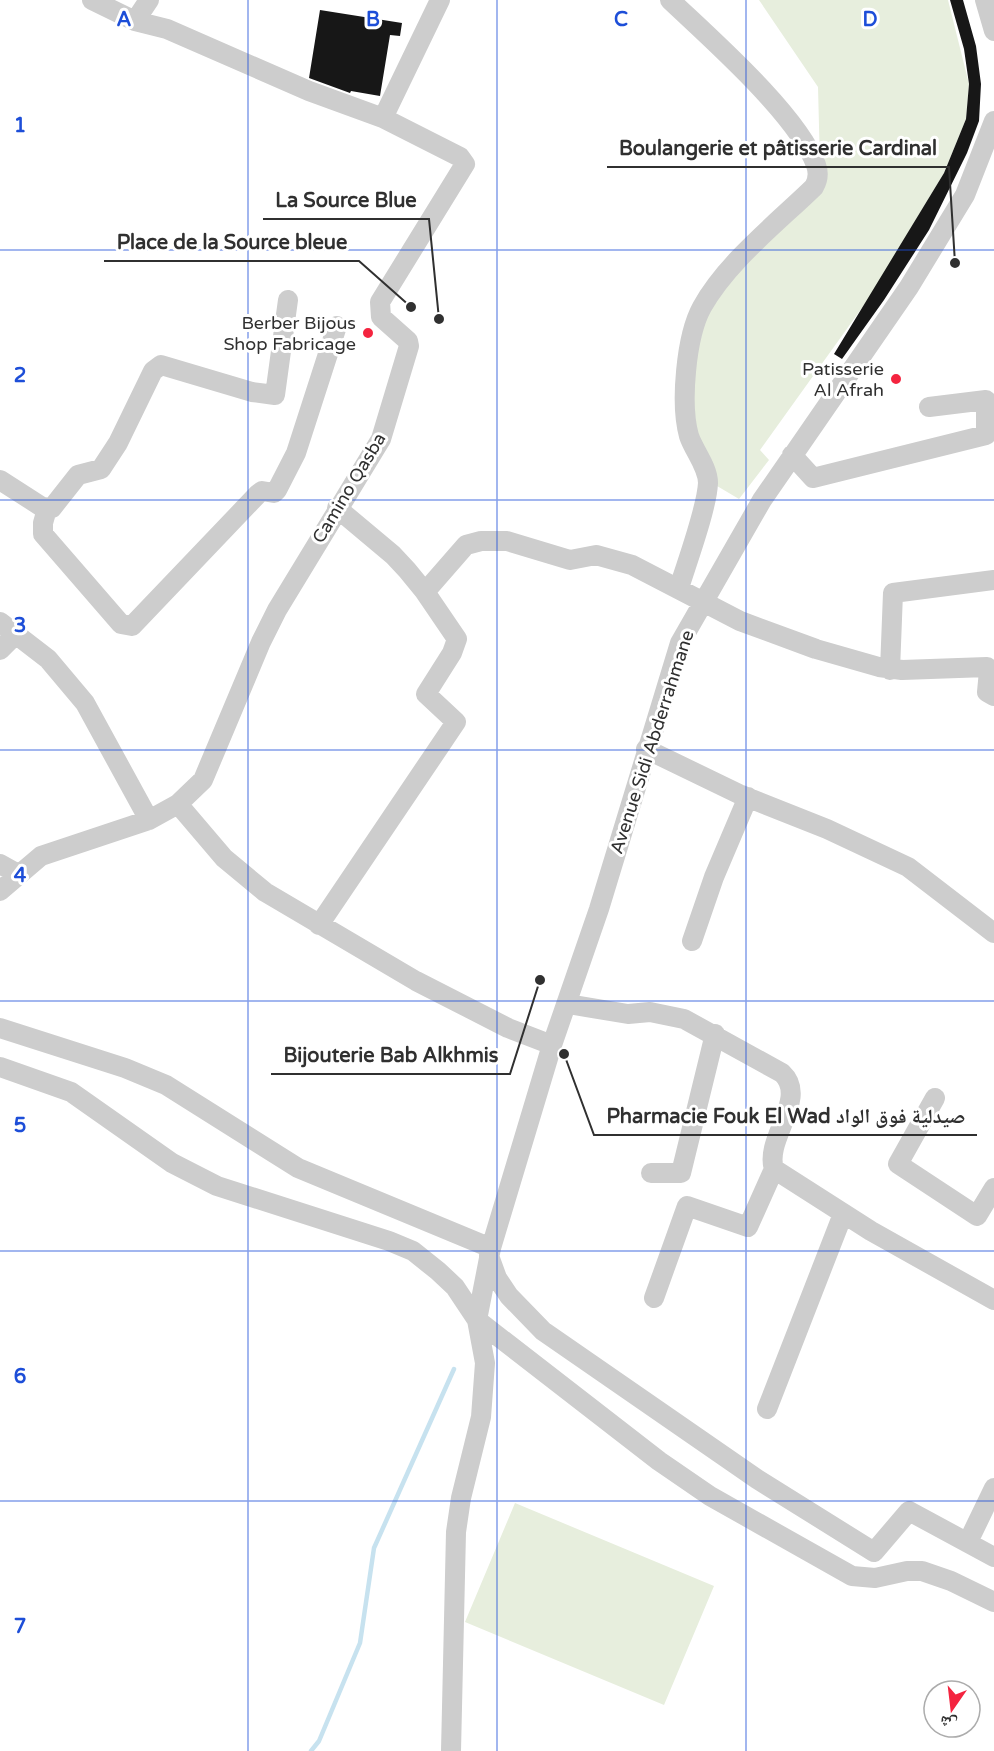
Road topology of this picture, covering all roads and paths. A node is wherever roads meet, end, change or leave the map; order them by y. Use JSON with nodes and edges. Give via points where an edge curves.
{"nodes":[{"id":1,"x":92,"y":0,"type":"edge"},
{"id":2,"x":149,"y":0,"type":"edge"},
{"id":3,"x":440,"y":0,"type":"edge"},
{"id":4,"x":670,"y":0,"type":"edge"},
{"id":5,"x":985,"y":0,"type":"edge"},
{"id":6,"x":135,"y":21,"type":"junction"},
{"id":7,"x":994,"y":31,"type":"edge"},
{"id":8,"x":383,"y":118,"type":"junction"},
{"id":9,"x":994,"y":121,"type":"edge"},
{"id":10,"x":288,"y":300,"type":"dead end"},
{"id":11,"x":337,"y":326,"type":"dead end"},
{"id":12,"x":929,"y":407,"type":"dead end"},
{"id":13,"x":792,"y":455,"type":"junction"},
{"id":14,"x":0,"y":480,"type":"edge"},
{"id":15,"x":337,"y":508,"type":"junction"},
{"id":16,"x":47,"y":509,"type":"junction"},
{"id":17,"x":994,"y":580,"type":"edge"},
{"id":18,"x":679,"y":588,"type":"junction"},
{"id":19,"x":425,"y":592,"type":"junction"},
{"id":20,"x":703,"y":602,"type":"junction"},
{"id":21,"x":8,"y":628,"type":"edge"},
{"id":22,"x":0,"y":650,"type":"edge"},
{"id":23,"x":890,"y":670,"type":"junction"},
{"id":24,"x":994,"y":696,"type":"edge"},
{"id":25,"x":646,"y":749,"type":"junction"},
{"id":26,"x":748,"y":797,"type":"junction"},
{"id":27,"x":178,"y":804,"type":"junction"},
{"id":28,"x":148,"y":819,"type":"junction"},
{"id":29,"x":0,"y":864,"type":"edge"},
{"id":30,"x":18,"y":874,"type":"junction"},
{"id":31,"x":0,"y":891,"type":"edge"},
{"id":32,"x":319,"y":925,"type":"junction"},
{"id":33,"x":994,"y":933,"type":"edge"},
{"id":34,"x":692,"y":941,"type":"dead end"},
{"id":35,"x":568,"y":1004,"type":"junction"},
{"id":36,"x":0,"y":1028,"type":"edge"},
{"id":37,"x":715,"y":1034,"type":"junction"},
{"id":38,"x":552,"y":1045,"type":"junction"},
{"id":39,"x":0,"y":1067,"type":"edge"},
{"id":40,"x":935,"y":1098,"type":"dead end"},
{"id":41,"x":774,"y":1169,"type":"junction"},
{"id":42,"x":651,"y":1173,"type":"dead end"},
{"id":43,"x":994,"y":1188,"type":"edge"},
{"id":44,"x":843,"y":1214,"type":"junction"},
{"id":45,"x":490,"y":1252,"type":"junction"},
{"id":46,"x":654,"y":1298,"type":"dead end"},
{"id":47,"x":994,"y":1300,"type":"edge"},
{"id":48,"x":477,"y":1320,"type":"junction"},
{"id":49,"x":767,"y":1409,"type":"dead end"},
{"id":50,"x":994,"y":1488,"type":"edge"},
{"id":51,"x":968,"y":1542,"type":"junction"},
{"id":52,"x":994,"y":1557,"type":"edge"},
{"id":53,"x":994,"y":1602,"type":"edge"},
{"id":54,"x":451,"y":1751,"type":"edge"}],
"edges":[{"from":1,"to":6,"type":"street"},
{"from":2,"to":6,"type":"street"},
{"from":3,"to":8,"type":"street"},
{"from":4,"to":18,"type":"street","via":[[783,115],[807,147],[818,177],[814,187],[725,274],[695,321],[686,360],[688,428],[708,483]]},
{"from":5,"to":7,"type":"street"},
{"from":6,"to":8,"type":"street","via":[[167,29],[309,91]]},
{"from":8,"to":15,"type":"street","name":"Camino Qasba","via":[[460,157],[465,164],[380,302],[381,317],[408,341],[408,350],[381,440]]},
{"from":9,"to":13,"type":"street","name":"Avenue Sidi Abderrahmane","via":[[965,195],[909,287]]},
{"from":10,"to":16,"type":"street","via":[[275,395],[161,366],[153,371],[101,469],[78,475],[52,508]]},
{"from":11,"to":16,"type":"street","via":[[296,453],[278,490],[262,490],[132,626],[121,624],[43,534]]},
{"from":12,"to":13,"type":"street","via":[[986,400],[986,435],[813,478]]},
{"from":13,"to":20,"type":"street","name":"Avenue Sidi Abderrahmane"},
{"from":14,"to":16,"type":"street"},
{"from":15,"to":19,"type":"street","via":[[393,555]]},
{"from":15,"to":27,"type":"street","name":"Camino Qasba","via":[[261,642],[212,764],[203,780]]},
{"from":17,"to":23,"type":"street","via":[[893,593]]},
{"from":18,"to":19,"type":"street","via":[[603,556],[570,560],[492,540],[462,548]]},
{"from":18,"to":20,"type":"street"},
{"from":19,"to":32,"type":"street","via":[[457,643],[426,694],[456,722]]},
{"from":20,"to":23,"type":"street","via":[[740,621],[816,649]]},
{"from":20,"to":25,"type":"street","name":"Avenue Sidi Abderrahmane","via":[[680,643]]},
{"from":21,"to":22,"type":"street"},
{"from":21,"to":28,"type":"street","via":[[48,659],[85,703]]},
{"from":23,"to":24,"type":"street","via":[[987,667],[987,692]]},
{"from":25,"to":26,"type":"street"},
{"from":25,"to":35,"type":"street","name":"Avenue Sidi Abderrahmane"},
{"from":26,"to":33,"type":"street","via":[[908,867]]},
{"from":26,"to":34,"type":"street","via":[[714,876]]},
{"from":27,"to":28,"type":"street","name":"Camino Qasba"},
{"from":27,"to":32,"type":"street","via":[[245,878]]},
{"from":28,"to":30,"type":"street","name":"Camino Qasba","via":[[41,856]]},
{"from":29,"to":30,"type":"street"},
{"from":30,"to":31,"type":"street","name":"Camino Qasba"},
{"from":32,"to":38,"type":"street","via":[[416,981],[508,1028]]},
{"from":35,"to":37,"type":"street","via":[[628,1014],[660,1013]]},
{"from":35,"to":38,"type":"street","name":"Avenue Sidi Abderrahmane"},
{"from":36,"to":45,"type":"street","via":[[166,1085],[298,1168]]},
{"from":37,"to":41,"type":"street","via":[[782,1073],[790,1082],[791,1093],[773,1157]]},
{"from":37,"to":42,"type":"street","via":[[681,1173]]},
{"from":38,"to":45,"type":"street","name":"Avenue Sidi Abderrahmane"},
{"from":39,"to":48,"type":"street","via":[[71,1092],[172,1163],[217,1186],[413,1251],[455,1287]]},
{"from":40,"to":43,"type":"street","via":[[898,1164],[977,1216]]},
{"from":41,"to":44,"type":"street"},
{"from":41,"to":46,"type":"street","via":[[748,1227],[687,1206]]},
{"from":44,"to":47,"type":"street"},
{"from":44,"to":49,"type":"street"},
{"from":45,"to":48,"type":"street","name":"Avenue Sidi Abderrahmane"},
{"from":45,"to":51,"type":"street","via":[[497,1278],[509,1296],[543,1331],[757,1479],[874,1552],[909,1511]]},
{"from":48,"to":53,"type":"street","via":[[710,1496],[839,1571],[863,1579],[922,1571]]},
{"from":48,"to":54,"type":"street","via":[[485,1363],[481,1417],[456,1532]]},
{"from":50,"to":51,"type":"street"},
{"from":51,"to":52,"type":"street"}]}
